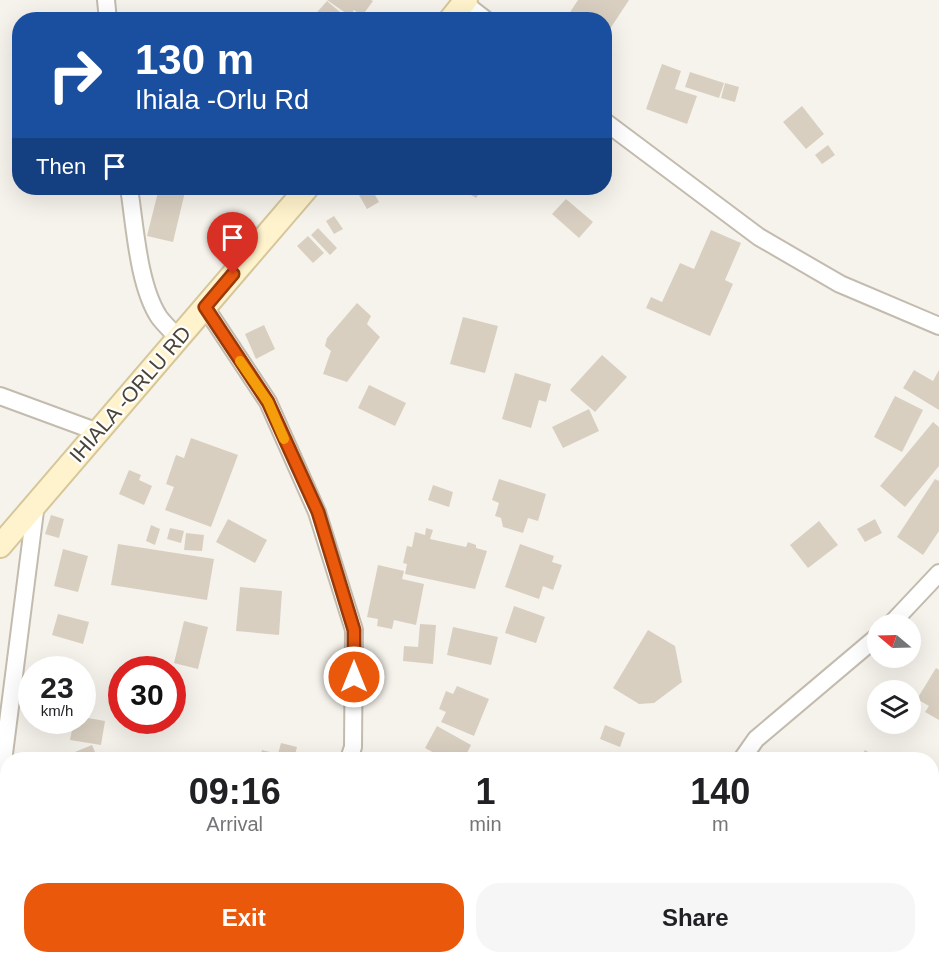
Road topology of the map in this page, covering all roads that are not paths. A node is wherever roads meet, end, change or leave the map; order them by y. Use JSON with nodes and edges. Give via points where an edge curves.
{"nodes":[{"id":1,"x":612,"y":127,"type":"edge"},
{"id":2,"x":130,"y":195,"type":"edge"},
{"id":3,"x":301,"y":195,"type":"edge"},
{"id":4,"x":205,"y":307,"type":"junction"},
{"id":5,"x":939,"y":326,"type":"edge"},
{"id":6,"x":178,"y":338,"type":"junction"},
{"id":7,"x":0,"y":396,"type":"edge"},
{"id":8,"x":98,"y":432,"type":"junction"},
{"id":9,"x":36,"y":503,"type":"junction"},
{"id":10,"x":0,"y":546,"type":"edge"},
{"id":11,"x":939,"y":573,"type":"edge"},
{"id":12,"x":900,"y":614,"type":"edge"},
{"id":13,"x":867,"y":645,"type":"edge"},
{"id":14,"x":4,"y":752,"type":"edge"},
{"id":15,"x":351,"y":752,"type":"edge"},
{"id":16,"x":747,"y":752,"type":"edge"}],
"edges":[{"from":1,"to":5,"type":"street","via":[[759,237],[840,284]]},
{"from":2,"to":6,"type":"street","via":[[145,279],[158,315]]},
{"from":3,"to":4,"type":"main road","name":"IHIALA -ORLU RD"},
{"from":4,"to":6,"type":"main road","name":"IHIALA -ORLU RD"},
{"from":4,"to":15,"type":"street","via":[[268,402],[318,512],[354,630]]},
{"from":6,"to":8,"type":"main road","name":"IHIALA -ORLU RD"},
{"from":7,"to":8,"type":"street"},
{"from":8,"to":9,"type":"main road","name":"IHIALA -ORLU RD"},
{"from":9,"to":10,"type":"main road","name":"IHIALA -ORLU RD"},
{"from":9,"to":14,"type":"street"},
{"from":11,"to":12,"type":"street"},
{"from":13,"to":16,"type":"street","via":[[756,739]]}]}
